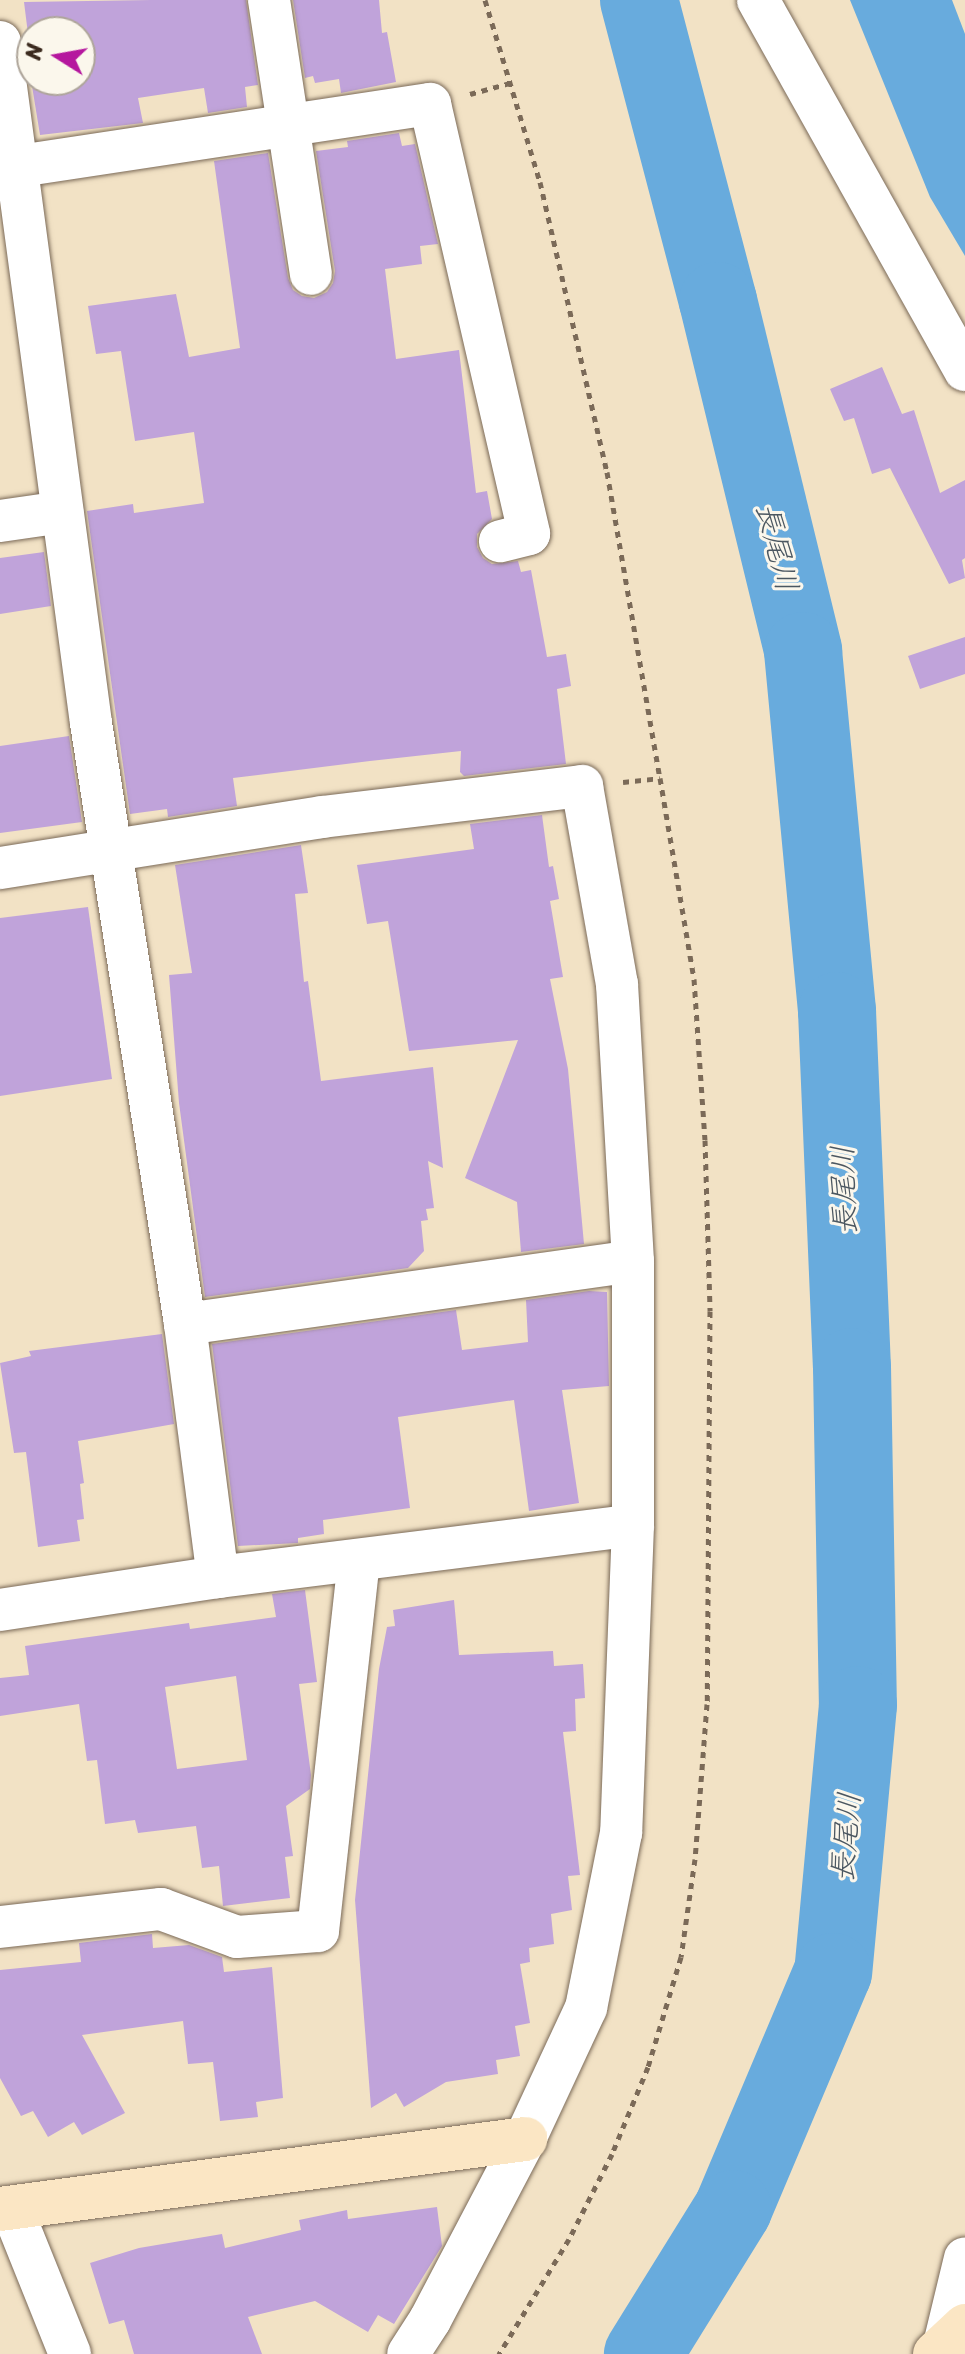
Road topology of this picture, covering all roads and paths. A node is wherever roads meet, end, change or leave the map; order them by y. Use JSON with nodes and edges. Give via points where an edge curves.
{"nodes":[{"id":1,"x":269,"y":0,"type":"edge"},
{"id":2,"x":758,"y":0,"type":"edge"},
{"id":3,"x":0,"y":42,"type":"edge"},
{"id":4,"x":288,"y":124,"type":"junction"},
{"id":5,"x":8,"y":168,"type":"edge"},
{"id":6,"x":311,"y":274,"type":"dead end"},
{"id":7,"x":965,"y":370,"type":"edge"},
{"id":8,"x":62,"y":512,"type":"junction"},
{"id":9,"x":0,"y":521,"type":"edge"},
{"id":10,"x":500,"y":541,"type":"dead end"},
{"id":11,"x":114,"y":851,"type":"junction"},
{"id":12,"x":0,"y":868,"type":"edge"},
{"id":13,"x":633,"y":1261,"type":"junction"},
{"id":14,"x":185,"y":1324,"type":"junction"},
{"id":15,"x":633,"y":1525,"type":"junction"},
{"id":16,"x":359,"y":1562,"type":"junction"},
{"id":17,"x":218,"y":1577,"type":"junction"},
{"id":18,"x":0,"y":1610,"type":"edge"},
{"id":19,"x":0,"y":1927,"type":"edge"},
{"id":20,"x":525,"y":2139,"type":"junction"},
{"id":21,"x":6,"y":2208,"type":"edge"},
{"id":22,"x":965,"y":2258,"type":"edge"},
{"id":23,"x":948,"y":2342,"type":"edge"},
{"id":24,"x":70,"y":2354,"type":"edge"},
{"id":25,"x":408,"y":2354,"type":"edge"}],
"edges":[{"from":1,"to":4,"type":"street"},
{"from":2,"to":7,"type":"street"},
{"from":3,"to":5,"type":"street"},
{"from":4,"to":5,"type":"street"},
{"from":4,"to":6,"type":"street"},
{"from":4,"to":10,"type":"street","via":[[430,104],[529,534]]},
{"from":5,"to":8,"type":"street"},
{"from":8,"to":9,"type":"street"},
{"from":8,"to":11,"type":"street"},
{"from":11,"to":12,"type":"street"},
{"from":11,"to":13,"type":"street","via":[[322,817],[582,786],[617,984]]},
{"from":11,"to":14,"type":"street"},
{"from":13,"to":14,"type":"street"},
{"from":13,"to":15,"type":"street"},
{"from":14,"to":17,"type":"street"},
{"from":15,"to":16,"type":"street"},
{"from":15,"to":20,"type":"street","via":[[621,1833],[586,2008]]},
{"from":16,"to":17,"type":"street"},
{"from":16,"to":19,"type":"street","via":[[318,1931],[237,1937],[161,1909]]},
{"from":17,"to":18,"type":"street"},
{"from":20,"to":21,"type":"street"},
{"from":20,"to":25,"type":"street"},
{"from":21,"to":24,"type":"street"},
{"from":22,"to":23,"type":"street"}]}
